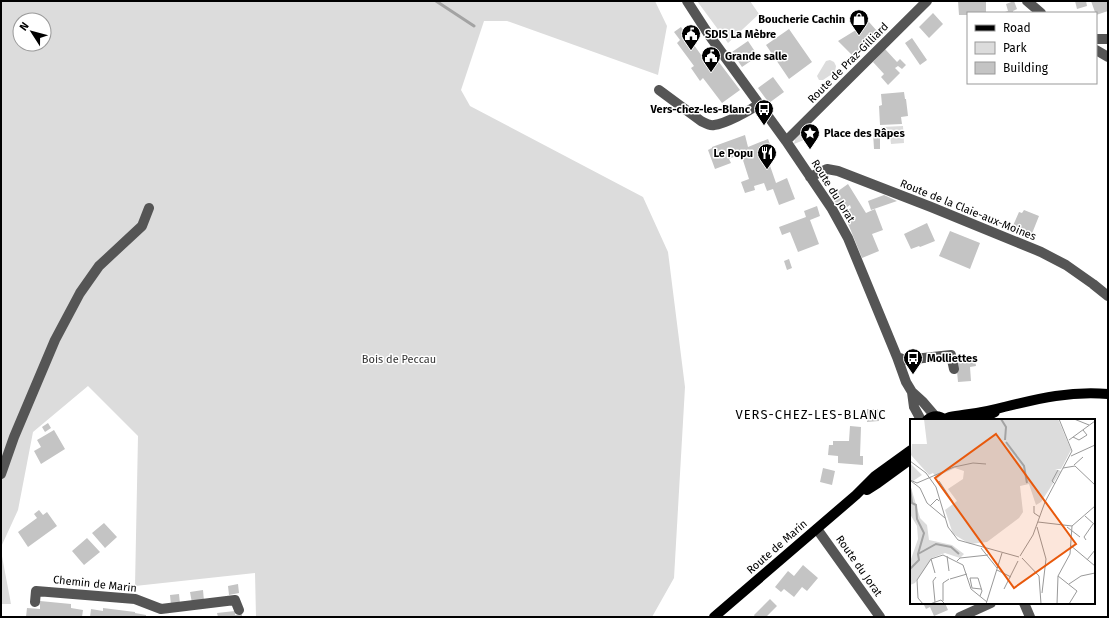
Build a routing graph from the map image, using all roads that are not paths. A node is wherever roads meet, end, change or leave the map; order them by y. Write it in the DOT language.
graph roads {
  1 [pos="687,1"];
  2 [pos="927,1"];
  3 [pos="1027,1"];
  4 [pos="1040,12"];
  5 [pos="1097,39"];
  6 [pos="1108,39"];
  7 [pos="1097,51"];
  8 [pos="1108,57"];
  9 [pos="659,90"];
  10 [pos="758,104"];
  11 [pos="786,142"];
  12 [pos="810,177"];
  13 [pos="149,208"];
  14 [pos="1108,296"];
  15 [pos="897,357"];
  16 [pos="954,369"];
  17 [pos="912,392"];
  18 [pos="1108,394"];
  19 [pos="1004,407"];
  20 [pos="920,419"];
  21 [pos="938,419"];
  22 [pos="981,419"];
  23 [pos="910,451"];
  24 [pos="910,460"];
  25 [pos="1,474"];
  26 [pos="856,496"];
  27 [pos="817,529"];
  28 [pos="35,602"];
  29 [pos="989,604"];
  30 [pos="1024,604"];
  31 [pos="239,610"];
  32 [pos="162,613"];
  33 [pos="714,617"];
  34 [pos="880,617"];
  35 [pos="960,617"];
  36 [pos="1030,617"];
  1 -- 10 [label="street, Route du Jorat"];
  2 -- 11 [label="street, Route de Praz-Gilliard"];
  3 -- 4 [label="street"];
  5 -- 6 [label="street"];
  7 -- 8 [label="street"];
  9 -- 10 [label="street"];
  10 -- 11 [label="street, Route du Jorat"];
  11 -- 12 [label="street, Route du Jorat"];
  12 -- 14 [label="street, Route de la Claie-aux-Moines"];
  12 -- 15 [label="street, Route du Jorat"];
  13 -- 25 [label="street"];
  15 -- 16 [label="street"];
  15 -- 17 [label="street, Route du Jorat"];
  17 -- 20 [label="street, Route du Jorat"];
  17 -- 21 [label="street, Route du Jorat"];
  18 -- 19 [label="main road"];
  19 -- 21 [label="main road"];
  19 -- 22 [label="main road"];
  23 -- 26 [label="main road, Route de Marin"];
  24 -- 26 [label="main road, Route de Marin"];
  26 -- 27 [label="main road, Route de Marin"];
  27 -- 33 [label="main road, Route de Marin"];
  27 -- 34 [label="street, Route du Jorat"];
  28 -- 32 [label="street, Chemin de Marin"];
  29 -- 35 [label="street"];
  30 -- 36 [label="street"];
  31 -- 32 [label="street, Chemin de Marin"];
}
